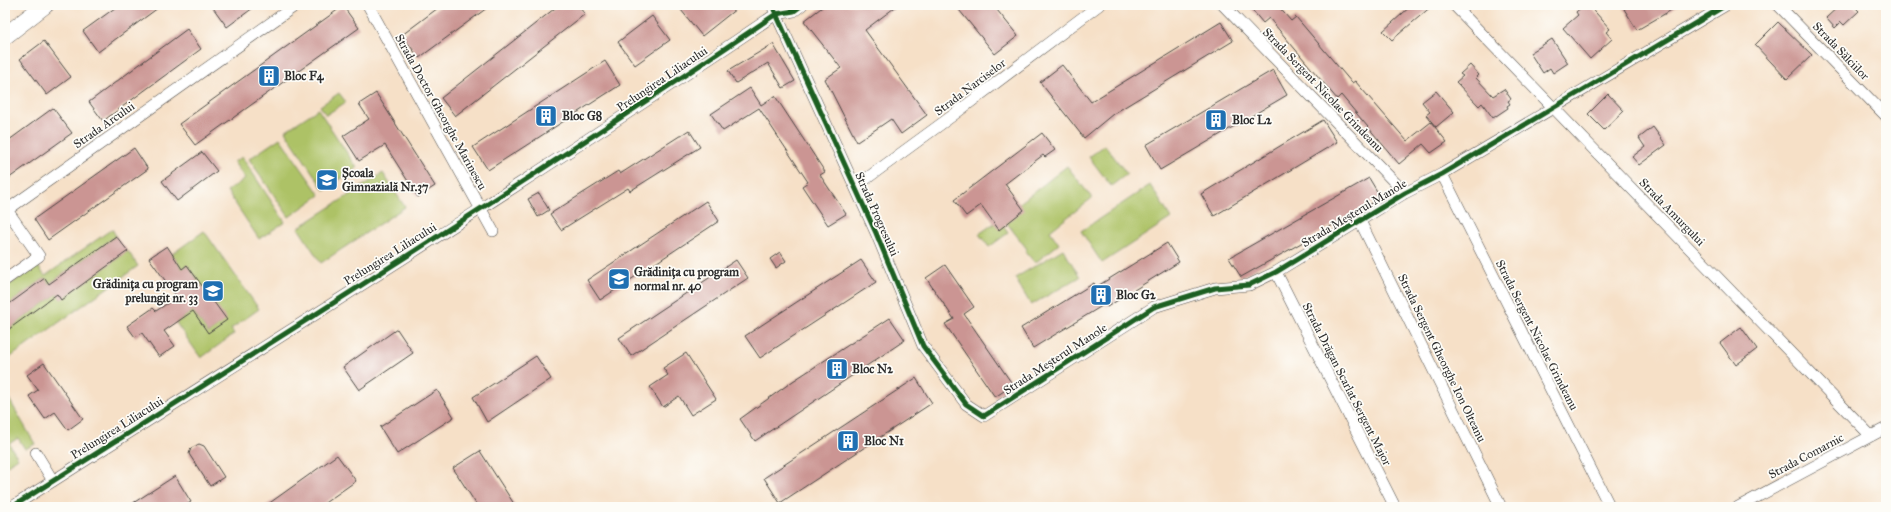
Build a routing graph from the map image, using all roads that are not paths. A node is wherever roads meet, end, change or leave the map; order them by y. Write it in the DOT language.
graph roads {
  1 [pos="45,5"];
  2 [pos="296,5"];
  3 [pos="368,5"];
  4 [pos="802,5"];
  5 [pos="1099,5"];
  6 [pos="1223,5"];
  7 [pos="1454,5"];
  8 [pos="1726,5"];
  9 [pos="1778,5"];
  10 [pos="777,8"];
  11 [pos="5,36"];
  12 [pos="1554,108"];
  13 [pos="1886,116"];
  14 [pos="1442,174"];
  15 [pos="855,187"];
  16 [pos="1405,193"];
  17 [pos="480,209"];
  18 [pos="1360,221"];
  19 [pos="492,231"];
  20 [pos="1276,272"];
  21 [pos="5,280"];
  22 [pos="984,416"];
  23 [pos="1886,428"];
  24 [pos="1871,436"];
  25 [pos="36,453"];
  26 [pos="53,481"];
  27 [pos="12,507"];
  28 [pos="1395,507"];
  29 [pos="1501,507"];
  30 [pos="1610,507"];
  31 [pos="1738,507"];
  1 -- 11 [label="main road"];
  2 -- 21 [label="street, Strada Arcului"];
  3 -- 17 [label="street, Strada Doctor Gheorghe Marinescu"];
  4 -- 10 [label="street, Prelungirea Liliacului"];
  5 -- 15 [label="street, Strada Narciselor"];
  6 -- 16 [label="street, Strada Sergent Nicolae Grindeanu"];
  7 -- 12 [label="street, Strada Amurgului"];
  8 -- 12 [label="street, Strada Meșterul Manole"];
  9 -- 13 [label="street, Strada Sălciilor"];
  10 -- 15 [label="street, Strada Progresului"];
  10 -- 17 [label="street, Prelungirea Liliacului"];
  12 -- 14 [label="street, Strada Meșterul Manole"];
  12 -- 24 [label="street, Strada Amurgului"];
  14 -- 16 [label="street, Strada Meșterul Manole"];
  14 -- 30 [label="street, Strada Sergent Nicolae Grindeanu"];
  15 -- 22 [label="street, Strada Progresului"];
  16 -- 18 [label="street, Strada Meșterul Manole"];
  17 -- 19 [label="street, Strada Doctor Gheorghe Marinescu"];
  17 -- 26 [label="street, Prelungirea Liliacului"];
  18 -- 20 [label="street, Strada Meșterul Manole"];
  18 -- 29 [label="street, Strada Sergent Gheorghe Ion Olteanu"];
  20 -- 22 [label="street, Strada Meșterul Manole"];
  20 -- 28 [label="street, Strada Drăgan Scarlat Sergent Major"];
  23 -- 24 [label="street, Strada Comarnic"];
  24 -- 31 [label="street, Strada Comarnic"];
  25 -- 26 [label="street"];
  26 -- 27 [label="street, Prelungirea Liliacului"];
}
